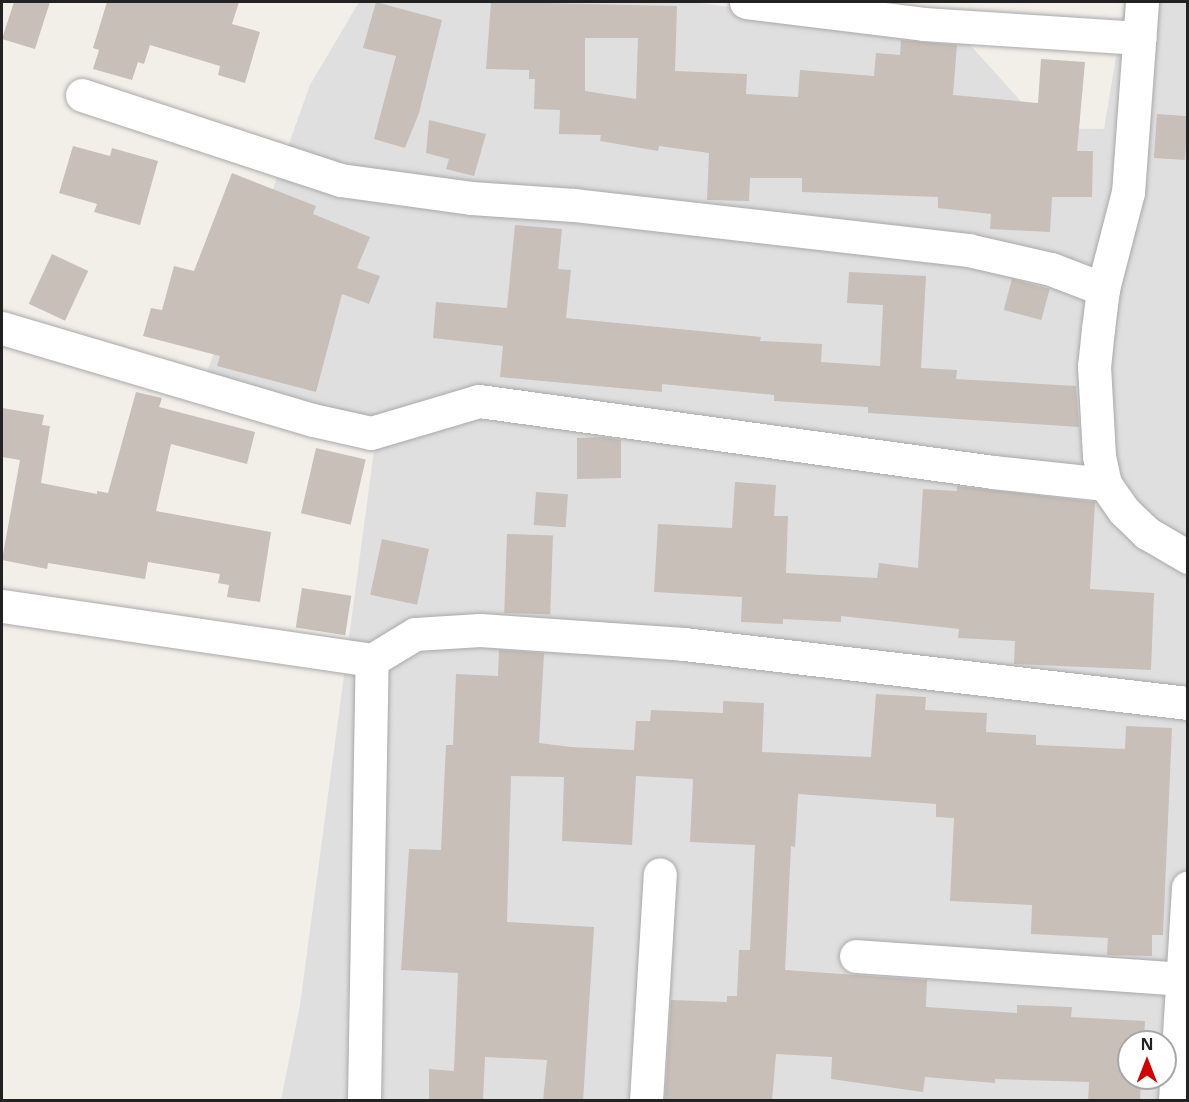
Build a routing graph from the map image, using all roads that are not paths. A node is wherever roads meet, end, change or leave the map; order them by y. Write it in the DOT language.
graph roads {
  1 [pos="746,2"];
  2 [pos="1142,2"];
  3 [pos="1140,38"];
  4 [pos="82,96"];
  5 [pos="1102,289"];
  6 [pos="2,328"];
  7 [pos="1105,484"];
  8 [pos="1188,557"];
  9 [pos="2,606"];
  10 [pos="372,660"];
  11 [pos="1188,703"];
  12 [pos="660,874"];
  13 [pos="1188,887"];
  14 [pos="1187,897"];
  15 [pos="856,956"];
  16 [pos="1185,979"];
  17 [pos="364,1101"];
  18 [pos="646,1101"];
  19 [pos="1175,1101"];
  1 -- 3 [label="street"];
  2 -- 3 [label="street"];
  3 -- 5 [label="street"];
  4 -- 5 [label="street"];
  5 -- 7 [label="street"];
  6 -- 7 [label="street"];
  7 -- 8 [label="street"];
  9 -- 10 [label="street"];
  10 -- 11 [label="street"];
  10 -- 17 [label="street"];
  12 -- 18 [label="street"];
  13 -- 14 [label="street"];
  14 -- 16 [label="street"];
  15 -- 16 [label="street"];
  16 -- 19 [label="street"];
}
